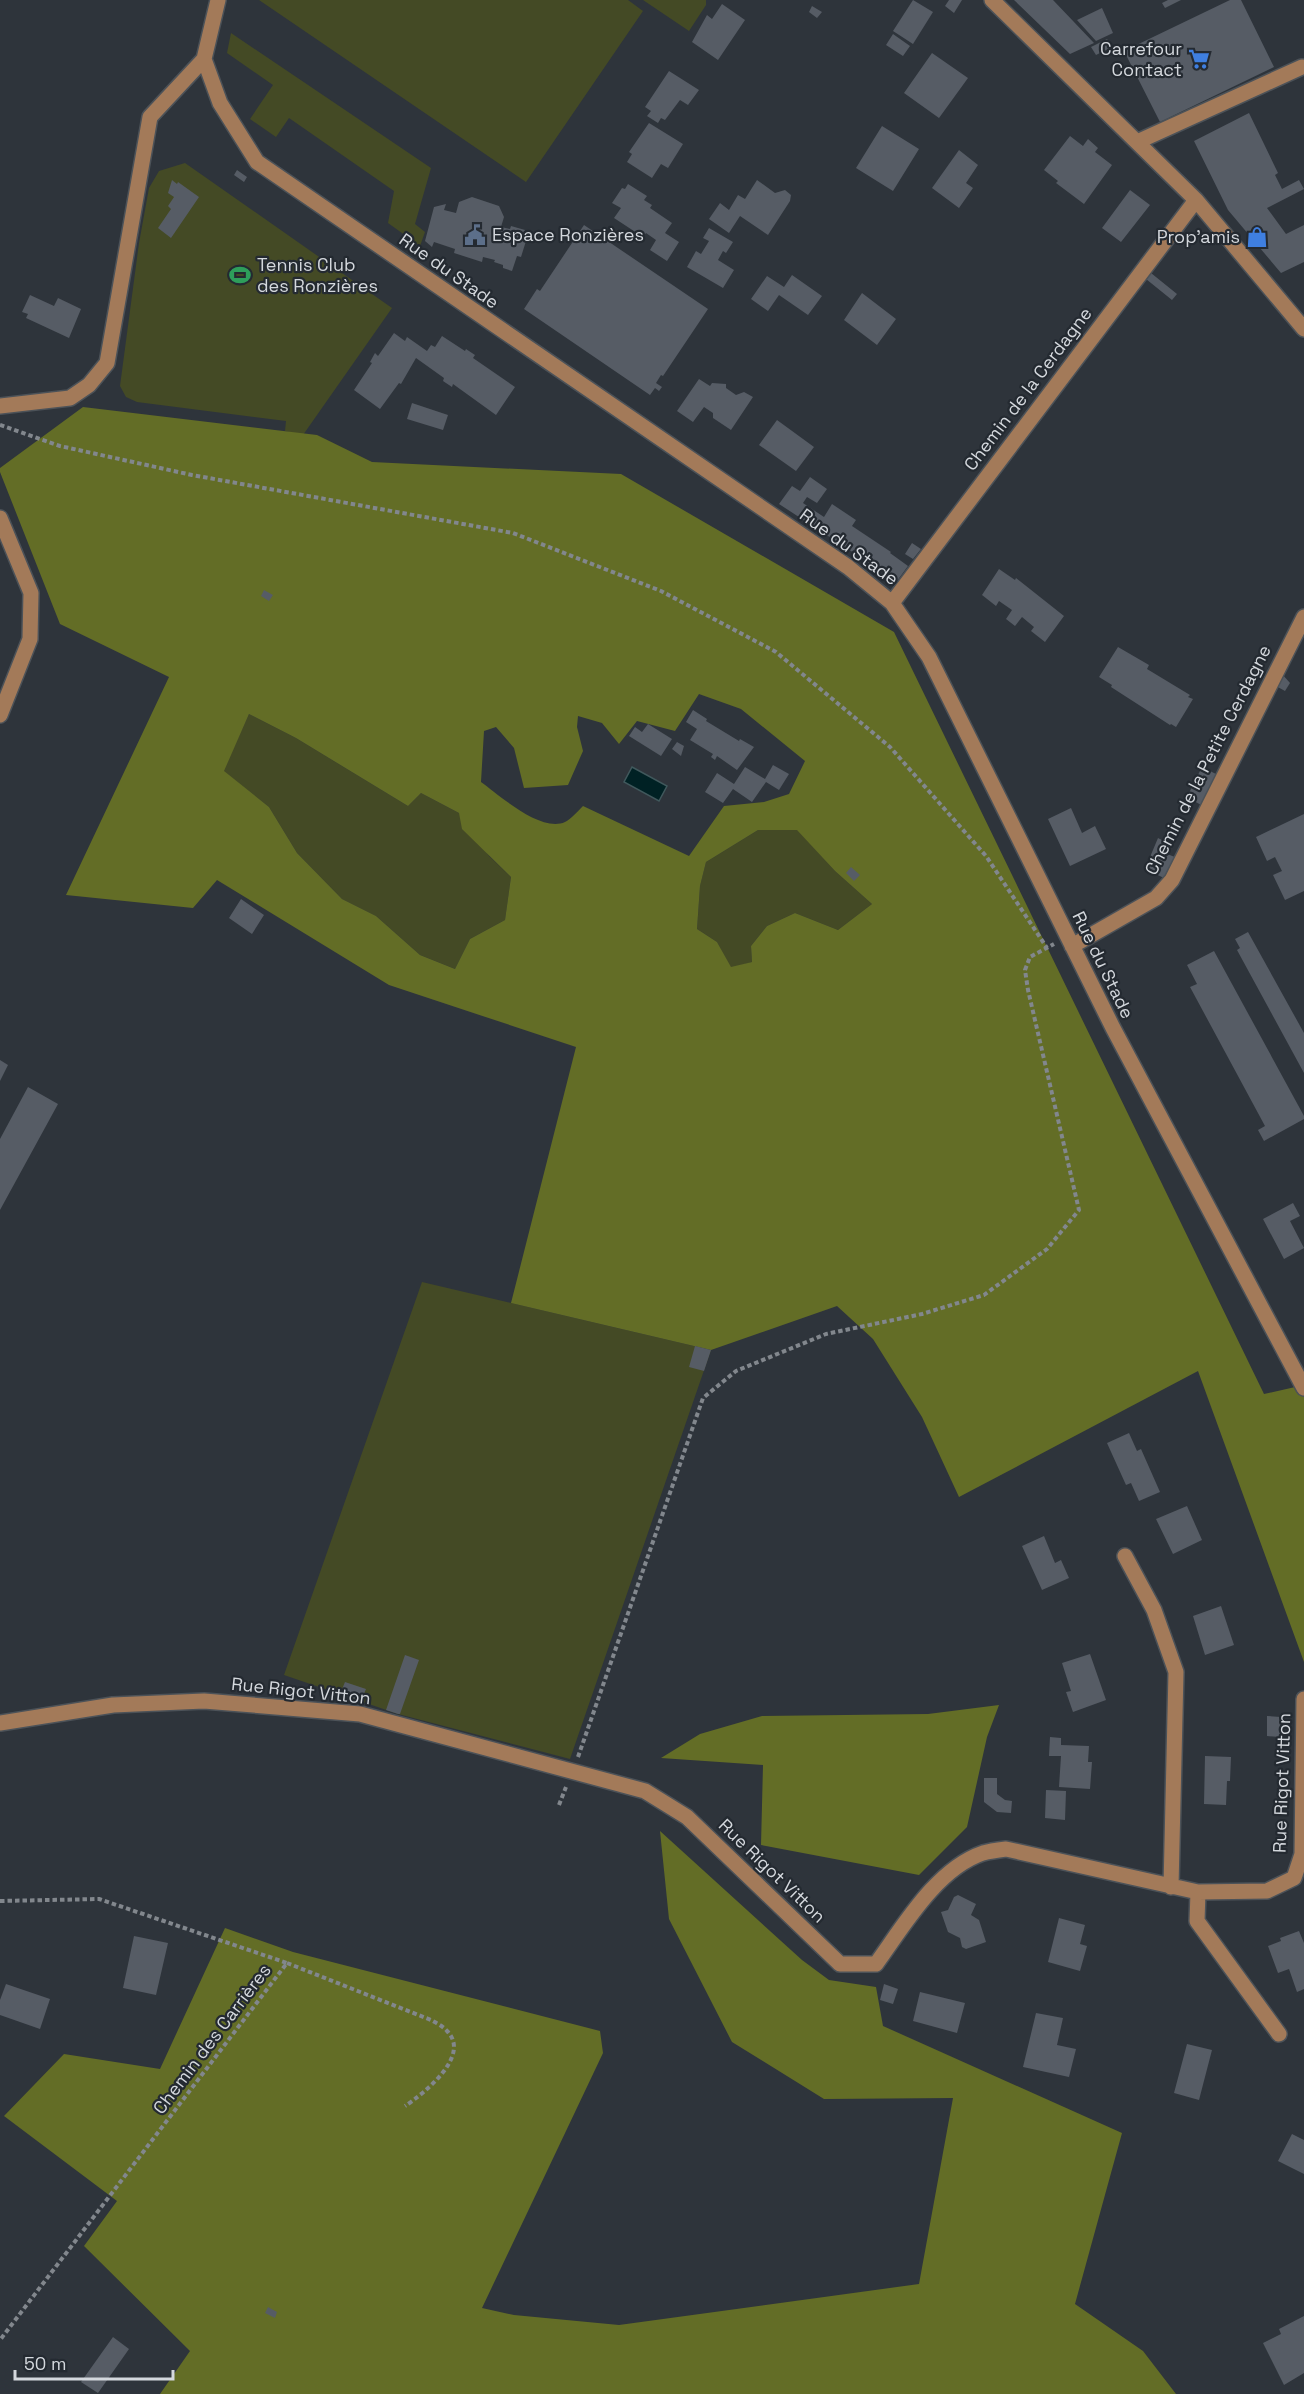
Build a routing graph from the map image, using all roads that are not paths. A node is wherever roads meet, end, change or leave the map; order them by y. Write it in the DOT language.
graph roads {
  1 [pos="218,0"];
  2 [pos="992,0"];
  3 [pos="204,59"];
  4 [pos="1302,68"];
  5 [pos="1137,142"];
  6 [pos="1196,200"];
  7 [pos="1304,328"];
  8 [pos="0,406"];
  9 [pos="0,518"];
  10 [pos="891,603"];
  11 [pos="1304,617"];
  12 [pos="0,715"];
  13 [pos="1072,946"];
  14 [pos="1304,1389"];
  15 [pos="1125,1556"];
  16 [pos="1304,1699"];
  17 [pos="0,1723"];
  18 [pos="1171,1887"];
  19 [pos="1198,1892"];
  20 [pos="1279,2034"];
  1 -- 3 [label="street"];
  2 -- 5 [label="street"];
  3 -- 8 [label="street"];
  3 -- 10 [label="street, Rue du Stade"];
  4 -- 5 [label="street"];
  5 -- 6 [label="street"];
  6 -- 7 [label="street"];
  6 -- 10 [label="street, Chemin de la Cerdagne"];
  9 -- 12 [label="street"];
  10 -- 13 [label="street, Rue du Stade"];
  11 -- 13 [label="street, Chemin de la Petite Cerdagne"];
  13 -- 14 [label="street, Rue du Stade"];
  15 -- 18 [label="street"];
  16 -- 19 [label="street, Rue Rigot Vitton"];
  17 -- 18 [label="street, Rue Rigot Vitton"];
  18 -- 19 [label="street, Rue Rigot Vitton"];
  19 -- 20 [label="street"];
}
